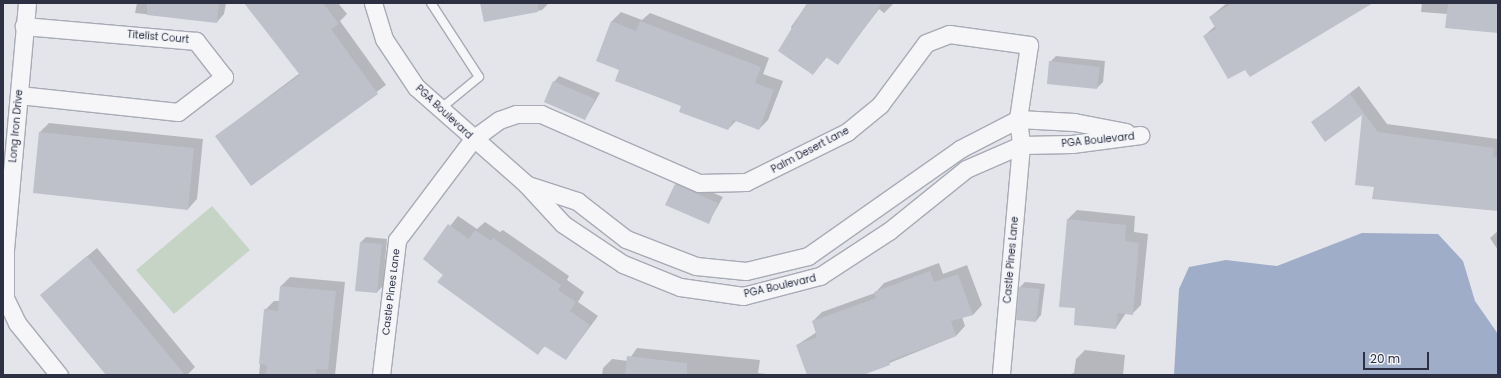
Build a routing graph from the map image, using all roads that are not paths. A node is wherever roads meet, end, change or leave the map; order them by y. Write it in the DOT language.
graph roads {
  1 [pos="27,3"];
  2 [pos="372,3"];
  3 [pos="431,3"];
  4 [pos="24,26"];
  5 [pos="19,95"];
  6 [pos="440,109"];
  7 [pos="1018,119"];
  8 [pos="473,139"];
  9 [pos="1021,145"];
  10 [pos="526,184"];
  11 [pos="58,375"];
  12 [pos="381,375"];
  13 [pos="1000,375"];
  1 -- 4 [label="street, Long Iron Drive"];
  2 -- 6 [label="street, PGA Boulevard"];
  3 -- 6 [label="lane"];
  4 -- 5 [label="street, Long Iron Drive"];
  4 -- 5 [label="street, Titelist Court"];
  5 -- 11 [label="street, Long Iron Drive"];
  6 -- 8 [label="street, PGA Boulevard"];
  7 -- 8 [label="street, Palm Desert Lane"];
  7 -- 9 [label="street, Palm Desert Lane"];
  7 -- 9 [label="street, PGA Boulevard"];
  7 -- 10 [label="street, PGA Boulevard"];
  8 -- 10 [label="street, PGA Boulevard"];
  8 -- 12 [label="street, Castle Pines Lane"];
  9 -- 10 [label="street, PGA Boulevard"];
  9 -- 13 [label="street, Castle Pines Lane"];
}
